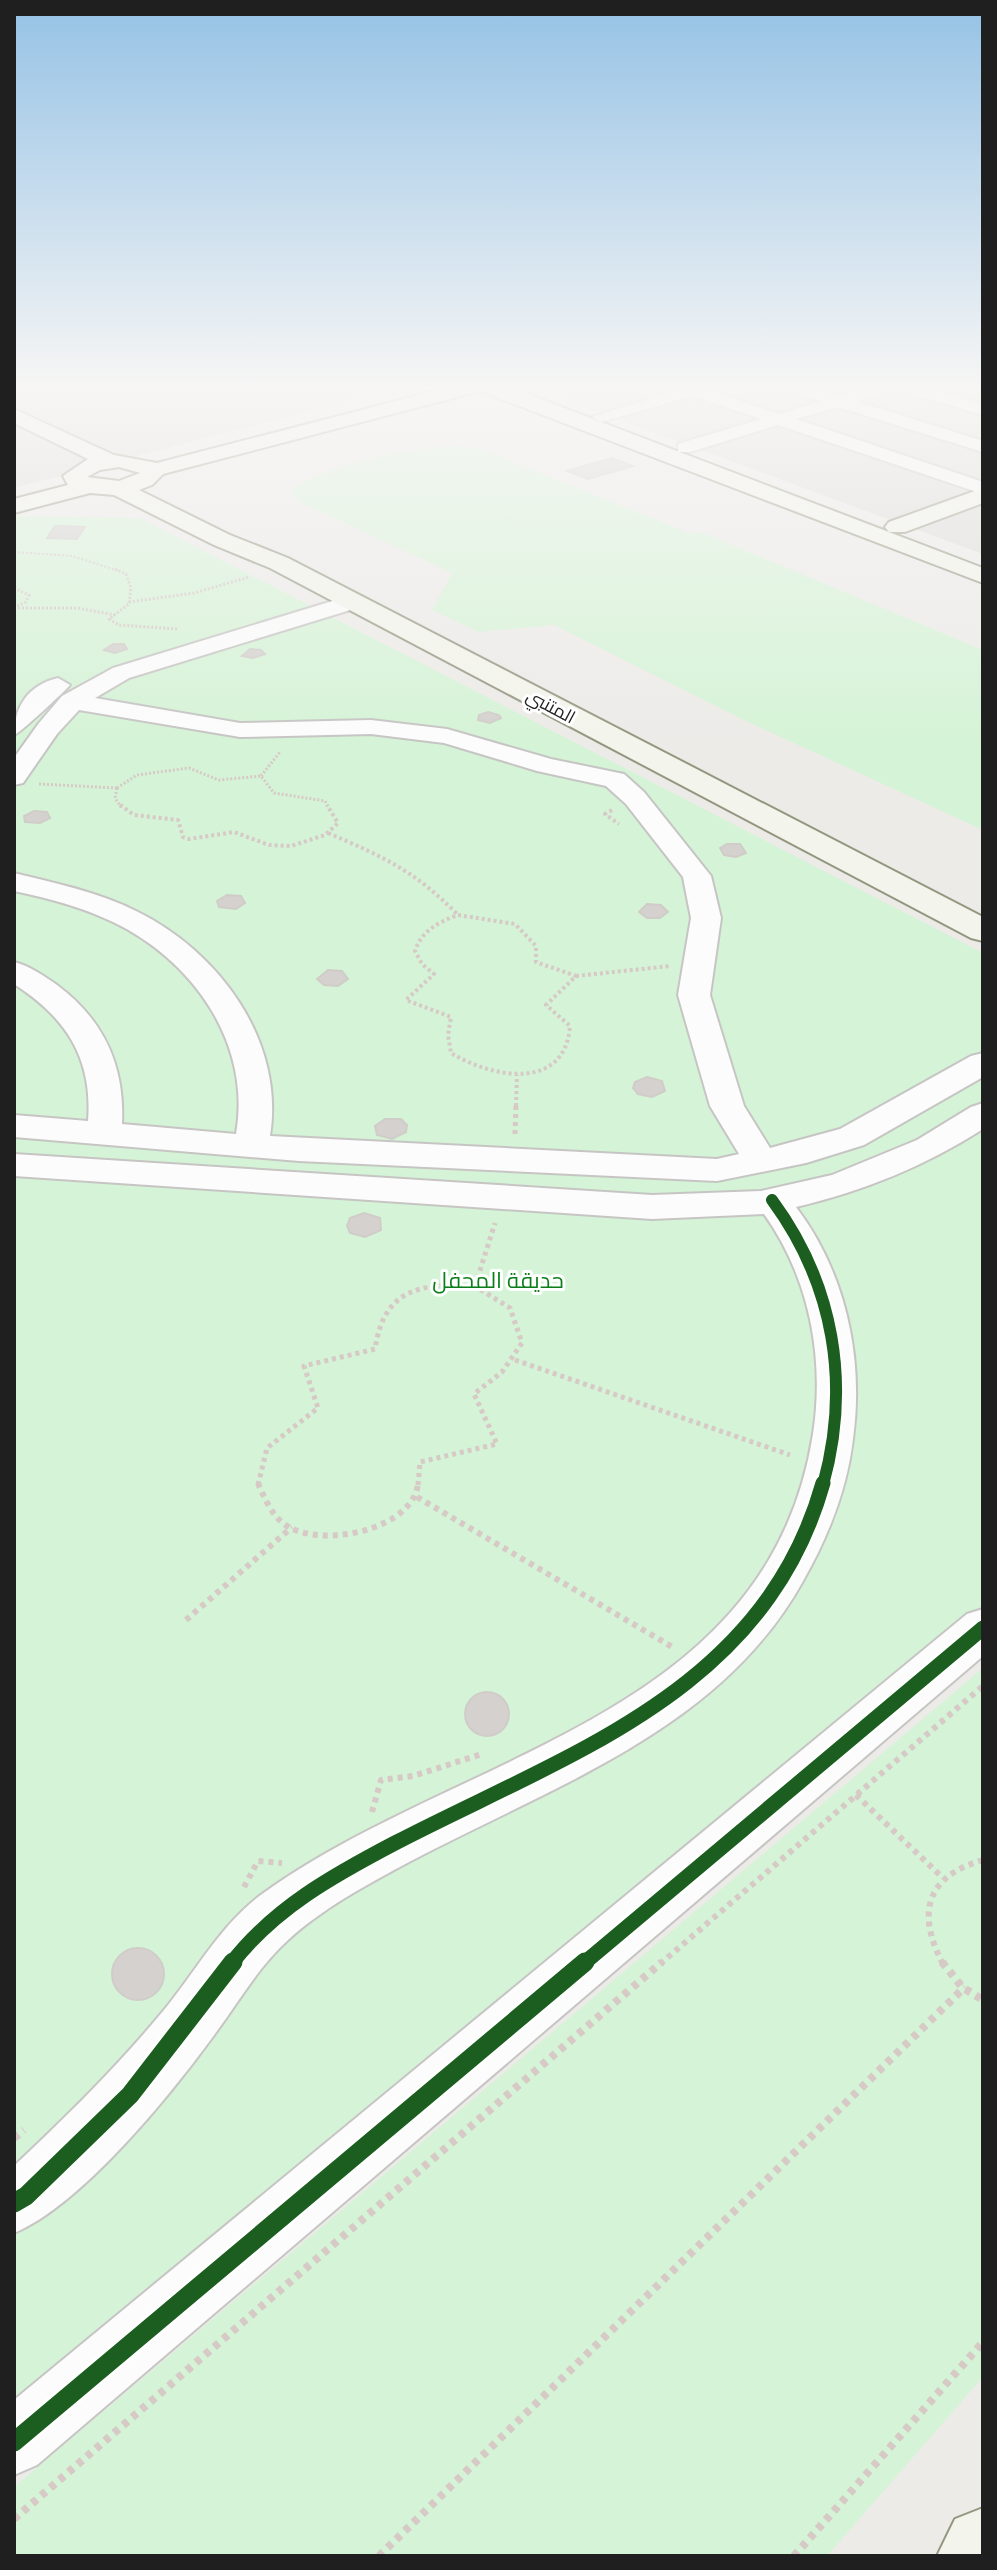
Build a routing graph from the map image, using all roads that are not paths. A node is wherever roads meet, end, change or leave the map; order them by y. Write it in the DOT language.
graph roads {
  1 [pos="166,503"];
  2 [pos="178,503"];
  3 [pos="792,503"];
  4 [pos="832,503"];
  5 [pos="962,503"];
  6 [pos="983,512"];
  7 [pos="897,527"];
  8 [pos="921,536"];
  9 [pos="983,558"];
  10 [pos="983,576"];
  11 [pos="343,597"];
  12 [pos="27,683"];
  13 [pos="61,694"];
  14 [pos="14,728"];
  15 [pos="21,780"];
  16 [pos="914,865"];
  17 [pos="14,882"];
  18 [pos="983,931"];
  19 [pos="14,971"];
  20 [pos="983,1063"];
  21 [pos="983,1114"];
  22 [pos="14,1126"];
  23 [pos="104,1134"];
  24 [pos="251,1146"];
  25 [pos="14,1165"];
  26 [pos="767,1181"];
  27 [pos="983,1628"];
  28 [pos="14,2203"];
  29 [pos="14,2442"];
  30 [pos="983,2547"];
  31 [pos="976,2556"];
  1 -- 11 [label="street, المتنبي"];
  2 -- 16 [label="street, المتنبي"];
  3 -- 10 [label="street"];
  4 -- 7 [label="street"];
  5 -- 7 [label="street"];
  6 -- 8 [label="street"];
  7 -- 8 [label="street"];
  8 -- 9 [label="street"];
  11 -- 13 [label="street"];
  11 -- 13 [label="street"];
  11 -- 18 [label="street, المتنبي"];
  12 -- 13 [label="street"];
  13 -- 14 [label="street"];
  13 -- 15 [label="street"];
  13 -- 26 [label="street"];
  17 -- 24 [label="street"];
  19 -- 23 [label="street"];
  20 -- 26 [label="street"];
  21 -- 26 [label="street"];
  22 -- 23 [label="street"];
  23 -- 24 [label="street"];
  24 -- 26 [label="street"];
  25 -- 26 [label="street"];
  26 -- 28 [label="street"];
  27 -- 29 [label="street"];
  30 -- 31 [label="street"];
}
